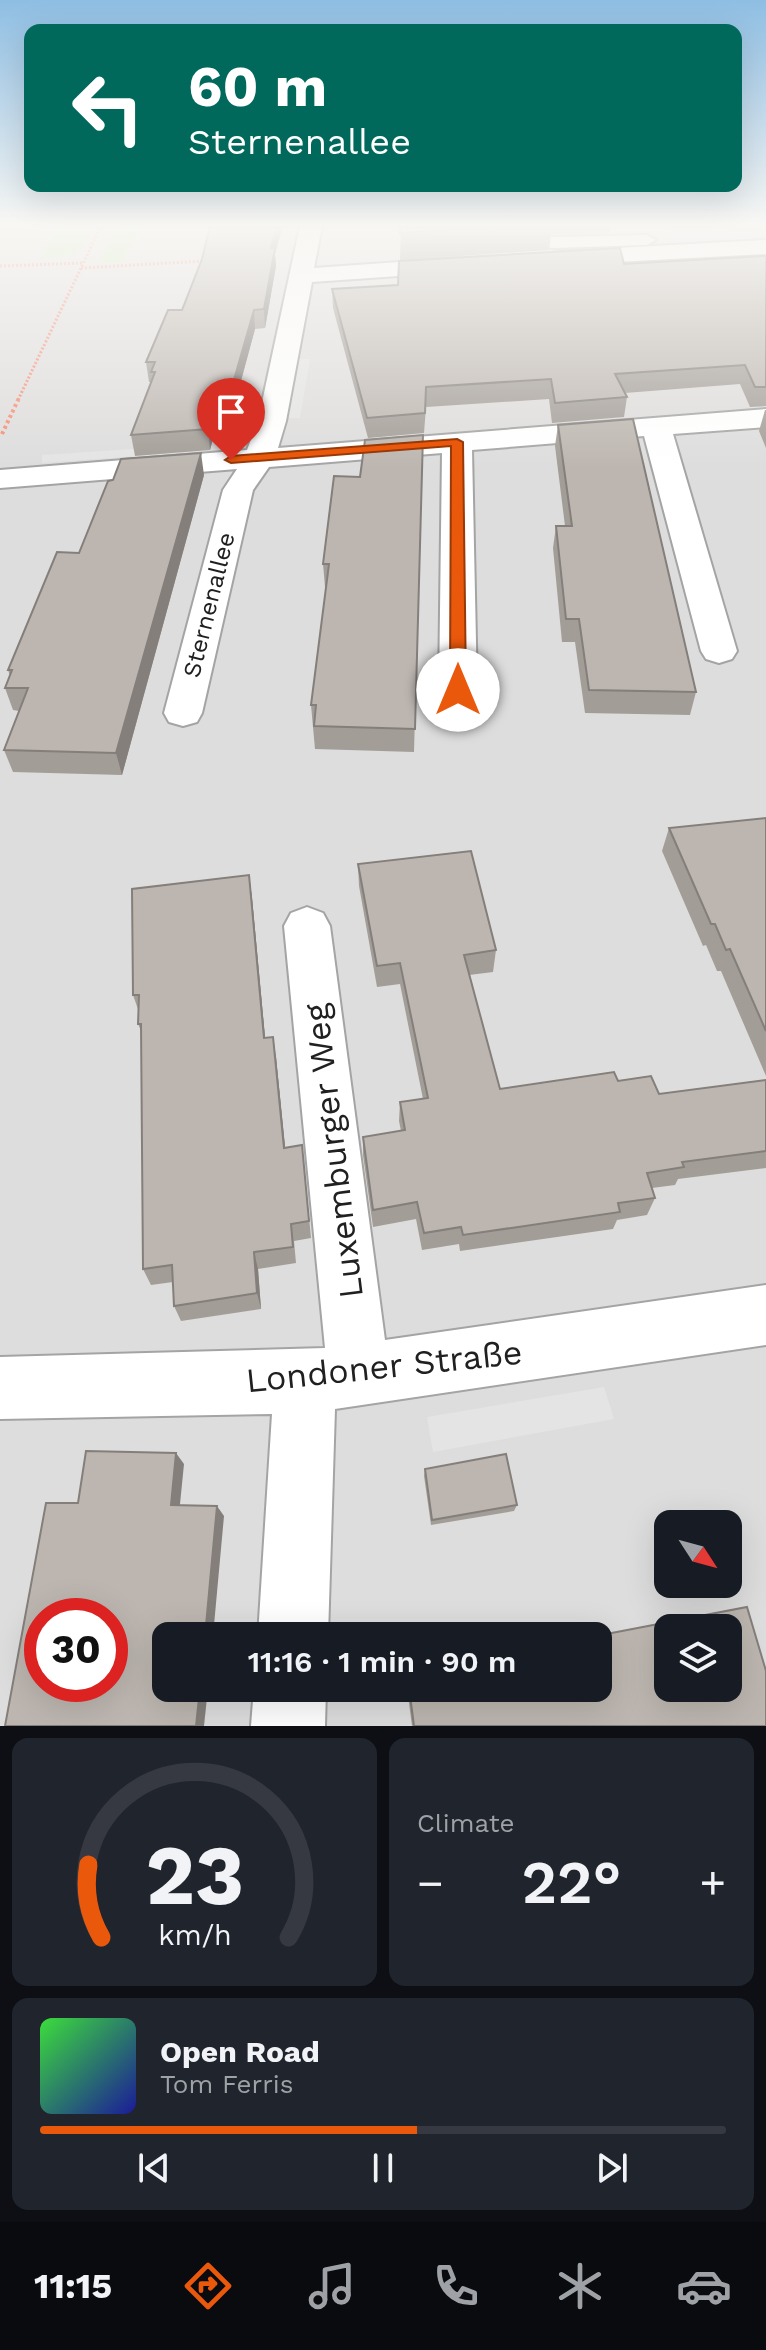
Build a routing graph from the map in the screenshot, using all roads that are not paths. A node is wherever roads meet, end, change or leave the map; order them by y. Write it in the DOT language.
graph roads {
  1 [pos="295,307"];
  2 [pos="766,418"];
  3 [pos="656,427"];
  4 [pos="457,442"];
  5 [pos="260,457"];
  6 [pos="0,479"];
  7 [pos="719,651"];
  8 [pos="458,690"];
  9 [pos="183,713"];
  10 [pos="307,926"];
  11 [pos="766,1315"];
  12 [pos="332,1379"];
  13 [pos="0,1388"];
  14 [pos="295,1622"];
  15 [pos="289,1702"];
  16 [pos="288,1726"];
  1 -- 5 [label="street, Sternenallee"];
  2 -- 3 [label="street"];
  3 -- 4 [label="street"];
  3 -- 7 [label="street"];
  4 -- 5 [label="street"];
  4 -- 8 [label="street"];
  5 -- 6 [label="street"];
  5 -- 9 [label="street, Sternenallee"];
  10 -- 12 [label="street, Luxemburger Weg"];
  11 -- 12 [label="street, Londoner Straße"];
  12 -- 13 [label="street, Londoner Straße"];
  12 -- 14 [label="street, Luxemburger Weg"];
  15 -- 16 [label="street"];
}
